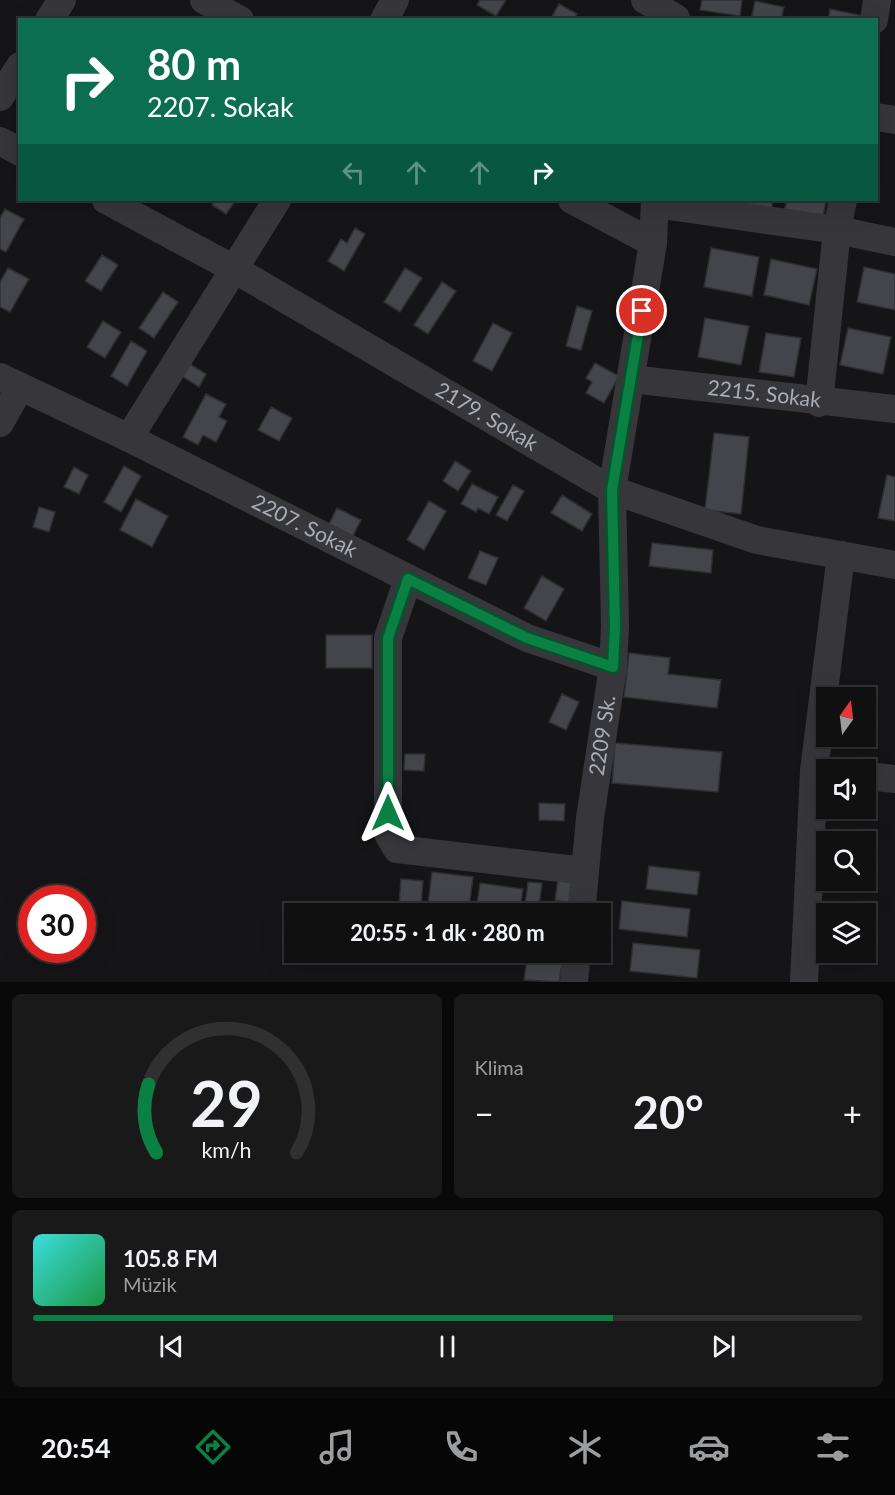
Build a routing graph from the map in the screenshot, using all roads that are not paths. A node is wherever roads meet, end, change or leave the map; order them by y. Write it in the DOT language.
graph roads {
  1 [pos="62,0"];
  2 [pos="204,0"];
  3 [pos="395,0"];
  4 [pos="645,0"];
  5 [pos="877,0"];
  6 [pos="677,12"];
  7 [pos="50,18"];
  8 [pos="236,18"];
  9 [pos="385,18"];
  10 [pos="874,18"];
  11 [pos="18,69"];
  12 [pos="0,97"];
  13 [pos="878,117"];
  14 [pos="895,120"];
  15 [pos="0,141"];
  16 [pos="18,151"];
  17 [pos="108,201"];
  18 [pos="276,201"];
  19 [pos="574,201"];
  20 [pos="843,201"];
  21 [pos="655,202"];
  22 [pos="837,230"];
  23 [pos="895,242"];
  24 [pos="653,243"];
  25 [pos="234,269"];
  26 [pos="631,379"];
  27 [pos="10,382"];
  28 [pos="819,403"];
  29 [pos="895,409"];
  30 [pos="0,423"];
  31 [pos="129,438"];
  32 [pos="612,490"];
  33 [pos="841,555"];
  34 [pos="895,565"];
  35 [pos="408,579"];
  36 [pos="613,667"];
  37 [pos="821,759"];
  38 [pos="876,777"];
  39 [pos="895,779"];
  40 [pos="816,819"];
  41 [pos="585,871"];
  42 [pos="582,903"];
  43 [pos="576,963"];
  44 [pos="574,982"];
  45 [pos="804,982"];
  1 -- 7 [label="street"];
  2 -- 8 [label="street"];
  3 -- 9 [label="street"];
  4 -- 6 [label="street"];
  5 -- 10 [label="street"];
  11 -- 12 [label="street"];
  13 -- 14 [label="street"];
  15 -- 16 [label="street"];
  17 -- 25 [label="street, 2179. Sokak"];
  18 -- 25 [label="street"];
  19 -- 24 [label="street"];
  20 -- 22 [label="street"];
  21 -- 22 [label="street"];
  21 -- 24 [label="street, 2209 Sk."];
  22 -- 23 [label="street"];
  22 -- 28 [label="street"];
  24 -- 26 [label="street, 2209 Sk."];
  25 -- 31 [label="street"];
  25 -- 32 [label="street, 2179. Sokak"];
  26 -- 28 [label="street, 2215. Sokak"];
  26 -- 32 [label="street, 2209 Sk."];
  27 -- 30 [label="street"];
  27 -- 31 [label="street, 2207. Sokak"];
  28 -- 29 [label="street, 2215. Sokak"];
  31 -- 35 [label="street, 2207. Sokak"];
  32 -- 33 [label="street, 2179. Sokak"];
  32 -- 36 [label="street, 2209 Sk."];
  33 -- 34 [label="street, 2179. Sokak"];
  33 -- 37 [label="street"];
  35 -- 36 [label="street, 2207. Sokak"];
  35 -- 41 [label="street"];
  36 -- 41 [label="street, 2209 Sk."];
  38 -- 39 [label="street"];
  40 -- 45 [label="street"];
  41 -- 42 [label="street, 2209 Sk."];
  43 -- 44 [label="street"];
}
